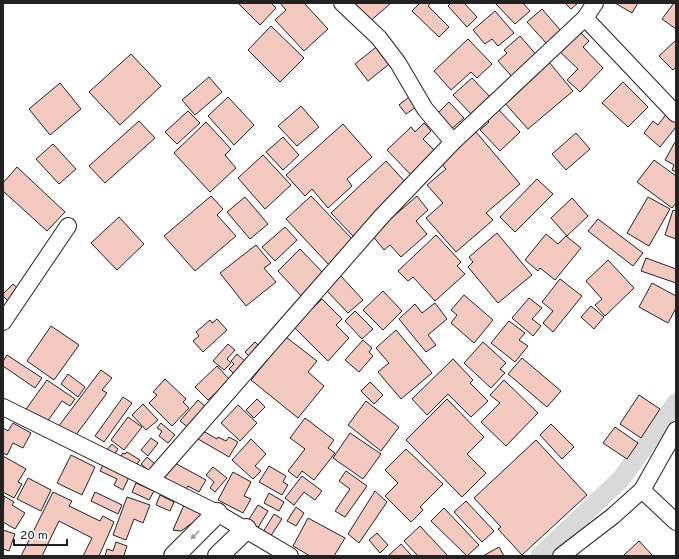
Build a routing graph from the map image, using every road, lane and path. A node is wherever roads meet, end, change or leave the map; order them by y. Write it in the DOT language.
graph roads {
  1 [pos="342,3"];
  2 [pos="595,3"];
  3 [pos="585,18"];
  4 [pos="676,114"];
  5 [pos="453,142"];
  6 [pos="68,226"];
  7 [pos="3,322"];
  8 [pos="3,407"];
  9 [pos="676,430"];
  10 [pos="151,480"];
  11 [pos="642,490"];
  12 [pos="217,513"];
  13 [pos="676,522"];
  14 [pos="246,529"];
  15 [pos="174,556"];
  16 [pos="218,556"];
  17 [pos="290,556"];
  18 [pos="561,556"];
  1 -- 5 [label="street"];
  2 -- 3 [label="street"];
  3 -- 4 [label="street"];
  3 -- 5 [label="street"];
  5 -- 10 [label="street"];
  6 -- 7 [label="street"];
  8 -- 10 [label="street"];
  9 -- 11 [label="street"];
  10 -- 12 [label="street"];
  11 -- 13 [label="street"];
  11 -- 18 [label="street"];
  12 -- 14 [label="street"];
  12 -- 15 [label="street, one-way"];
  14 -- 16 [label="street"];
  14 -- 17 [label="street"];
}
